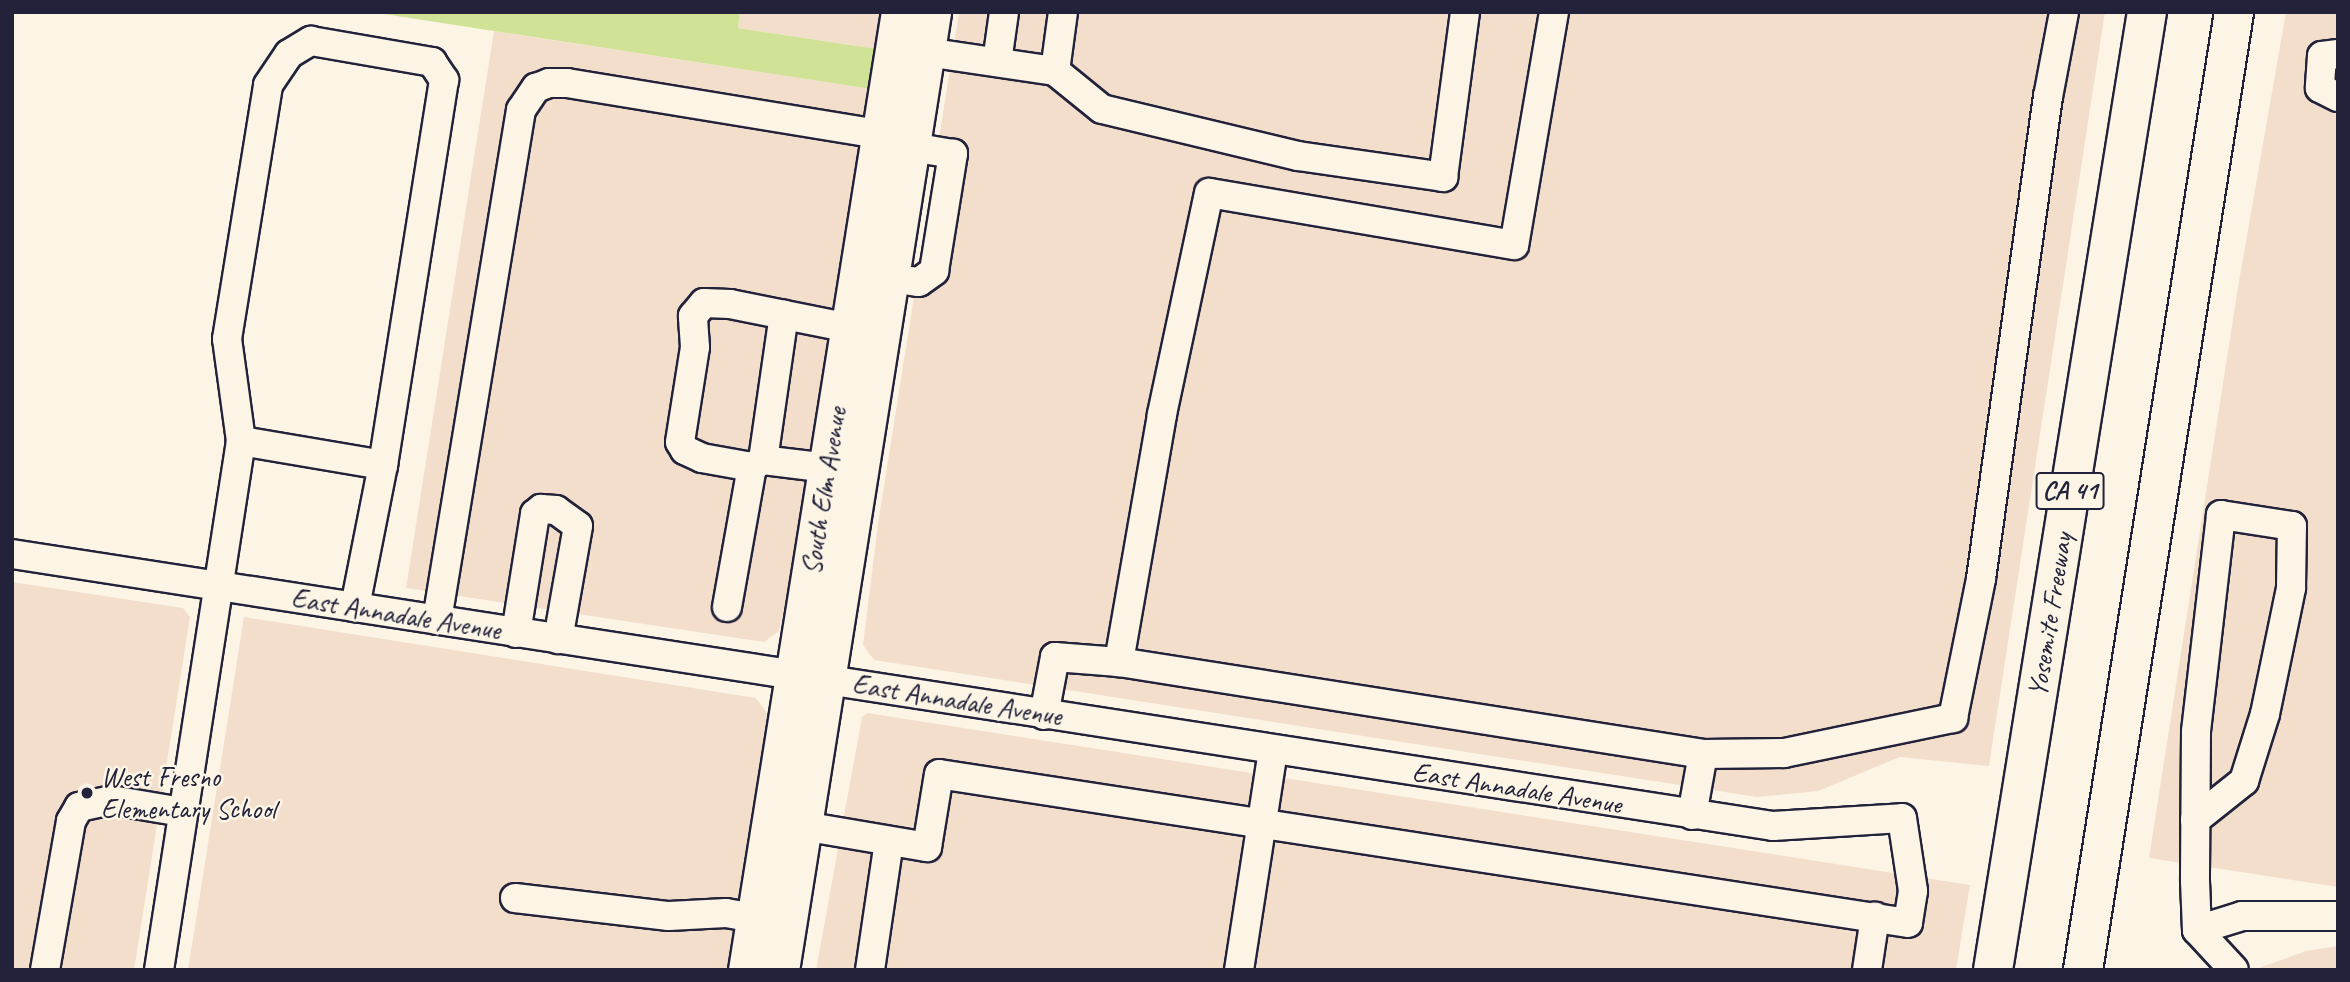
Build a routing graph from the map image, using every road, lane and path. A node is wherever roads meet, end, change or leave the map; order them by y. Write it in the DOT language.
graph roads {
  1 [pos="900,12"];
  2 [pos="932,12"];
  3 [pos="1004,12"];
  4 [pos="1063,12"];
  5 [pos="1465,12"];
  6 [pos="1554,12"];
  7 [pos="2064,12"];
  8 [pos="2147,12"];
  9 [pos="2235,12"];
  10 [pos="926,52"];
  11 [pos="2338,54"];
  12 [pos="997,62"];
  13 [pos="1055,71"];
  14 [pos="2338,97"];
  15 [pos="896,141"];
  16 [pos="784,315"];
  17 [pos="850,328"];
  18 [pos="241,441"];
  19 [pos="758,464"];
  20 [pos="383,465"];
  21 [pos="828,468"];
  22 [pos="12,554"];
  23 [pos="216,585"];
  24 [pos="355,607"];
  25 [pos="727,607"];
  26 [pos="437,620"];
  27 [pos="516,633"];
  28 [pos="558,639"];
  29 [pos="1119,662"];
  30 [pos="811,677"];
  31 [pos="1044,715"];
  32 [pos="1273,751"];
  33 [pos="1703,754"];
  34 [pos="182,812"];
  35 [pos="1692,815"];
  36 [pos="2195,820"];
  37 [pos="1261,824"];
  38 [pos="803,827"];
  39 [pos="889,841"];
  40 [pos="515,898"];
  41 [pos="2338,916"];
  42 [pos="755,918"];
  43 [pos="1875,918"];
  44 [pos="2197,930"];
  45 [pos="45,970"];
  46 [pos="159,970"];
  47 [pos="747,970"];
  48 [pos="780,970"];
  49 [pos="870,970"];
  50 [pos="1238,970"];
  51 [pos="1867,970"];
  52 [pos="1993,970"];
  53 [pos="2083,970"];
  54 [pos="2234,970"];
  1 -- 15 [label="main road, South Elm Avenue"];
  2 -- 10 [label="main road, South Elm Avenue"];
  3 -- 12 [label="street"];
  4 -- 13 [label="street"];
  5 -- 13 [label="street"];
  6 -- 29 [label="street"];
  7 -- 33 [label="street"];
  8 -- 52 [label="highway, Yosemite Freeway / CA 41"];
  9 -- 53 [label="highway"];
  10 -- 12 [label="street"];
  10 -- 15 [label="main road, South Elm Avenue"];
  11 -- 14 [label="street"];
  12 -- 13 [label="street"];
  15 -- 17 [label="main road, South Elm Avenue"];
  15 -- 26 [label="street"];
  15 -- 30 [label="main road, South Elm Avenue"];
  16 -- 17 [label="street"];
  16 -- 19 [label="street"];
  16 -- 19 [label="street"];
  17 -- 21 [label="main road, South Elm Avenue"];
  18 -- 20 [label="street"];
  18 -- 20 [label="street"];
  18 -- 23 [label="street"];
  19 -- 21 [label="street"];
  19 -- 25 [label="street"];
  20 -- 24 [label="street"];
  21 -- 30 [label="main road, South Elm Avenue"];
  22 -- 23 [label="street, East Annadale Avenue"];
  23 -- 24 [label="street, East Annadale Avenue"];
  23 -- 34 [label="street"];
  24 -- 26 [label="street, East Annadale Avenue"];
  26 -- 27 [label="street, East Annadale Avenue"];
  27 -- 28 [label="street, East Annadale Avenue"];
  27 -- 28 [label="street"];
  28 -- 30 [label="street, East Annadale Avenue"];
  29 -- 31 [label="street"];
  29 -- 33 [label="street"];
  30 -- 31 [label="street, East Annadale Avenue"];
  30 -- 38 [label="main road, South Elm Avenue"];
  30 -- 42 [label="main road, South Elm Avenue"];
  31 -- 32 [label="street, East Annadale Avenue"];
  32 -- 35 [label="street, East Annadale Avenue"];
  32 -- 37 [label="street"];
  33 -- 35 [label="street"];
  34 -- 45 [label="street"];
  34 -- 46 [label="street"];
  35 -- 43 [label="street, East Annadale Avenue"];
  36 -- 36 [label="street"];
  36 -- 44 [label="street"];
  37 -- 39 [label="street"];
  37 -- 43 [label="street"];
  37 -- 50 [label="street"];
  38 -- 39 [label="street"];
  38 -- 48 [label="main road, South Elm Avenue"];
  39 -- 49 [label="street"];
  40 -- 42 [label="street"];
  41 -- 44 [label="street"];
  42 -- 47 [label="main road, South Elm Avenue"];
  43 -- 51 [label="street"];
  44 -- 54 [label="street"];
}
